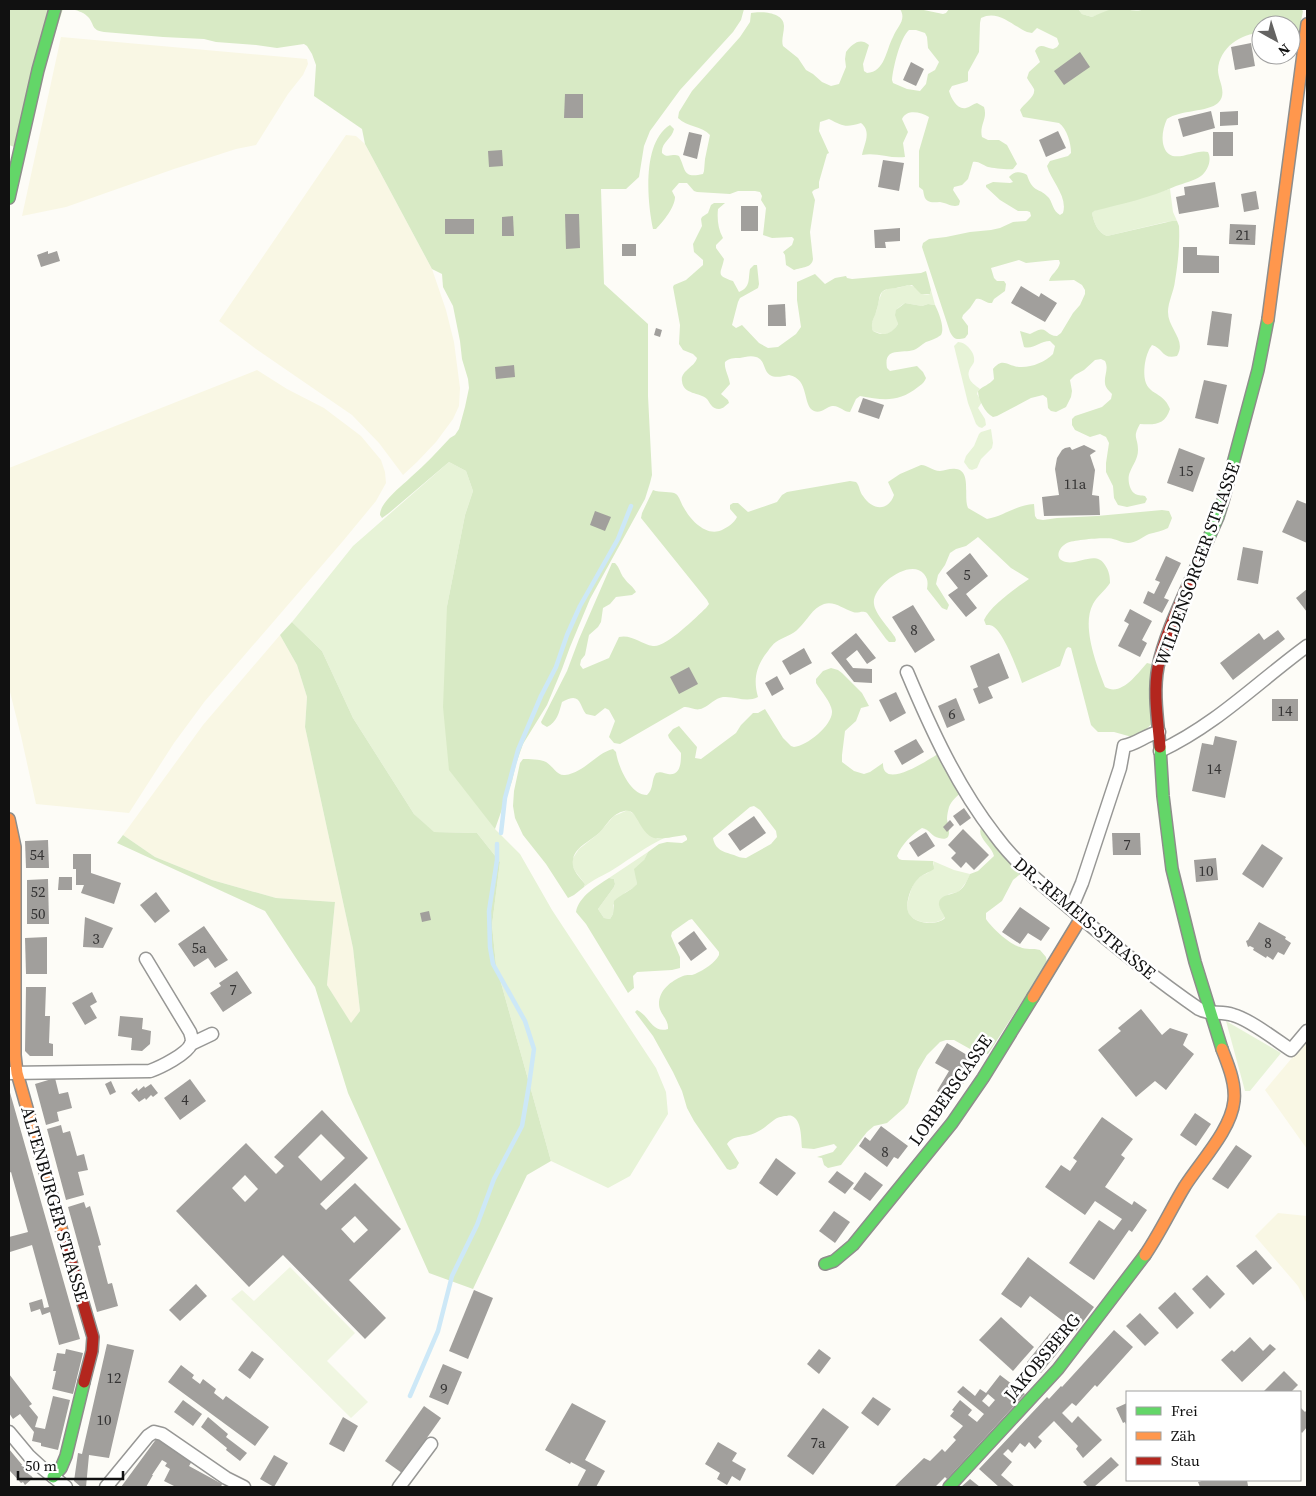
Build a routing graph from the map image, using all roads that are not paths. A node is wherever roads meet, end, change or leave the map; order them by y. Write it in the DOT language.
graph roads {
  1 [pos="54,9"];
  2 [pos="1307,24"];
  3 [pos="9,198"];
  4 [pos="1307,646"];
  5 [pos="907,672"];
  6 [pos="1159,732"];
  7 [pos="1160,751"];
  8 [pos="9,819"];
  9 [pos="1071,909"];
  10 [pos="1081,918"];
  11 [pos="146,960"];
  12 [pos="1210,1013"];
  13 [pos="1307,1031"];
  14 [pos="212,1034"];
  15 [pos="191,1044"];
  16 [pos="13,1073"];
  17 [pos="1153,1243"];
  18 [pos="825,1264"];
  19 [pos="9,1432"];
  20 [pos="431,1444"];
  21 [pos="54,1477"];
  22 [pos="66,1487"];
  23 [pos="106,1487"];
  24 [pos="244,1487"];
  25 [pos="399,1487"];
  26 [pos="949,1487"];
  1 -- 3 [label="street"];
  2 -- 6 [label="street, WILDENSORGER STRASSE"];
  4 -- 7 [label="street"];
  5 -- 9 [label="street, DR.-REMEIS-STRASSE"];
  6 -- 7 [label="street, WILDENSORGER STRASSE"];
  6 -- 9 [label="street"];
  7 -- 12 [label="street, WILDENSORGER STRASSE"];
  8 -- 16 [label="street, ALTENBURGER STRASSE"];
  9 -- 10 [label="street, DR.-REMEIS-STRASSE"];
  10 -- 12 [label="street, DR.-REMEIS-STRASSE"];
  10 -- 18 [label="street, LORBERSGASSE"];
  11 -- 15 [label="street"];
  12 -- 13 [label="street"];
  12 -- 17 [label="street, WILDENSORGER STRASSE"];
  14 -- 15 [label="street"];
  15 -- 16 [label="street"];
  16 -- 21 [label="street, ALTENBURGER STRASSE"];
  17 -- 26 [label="street, JAKOBSBERG"];
  19 -- 21 [label="street"];
  20 -- 25 [label="street"];
  21 -- 22 [label="street"];
  23 -- 24 [label="street"];
}
